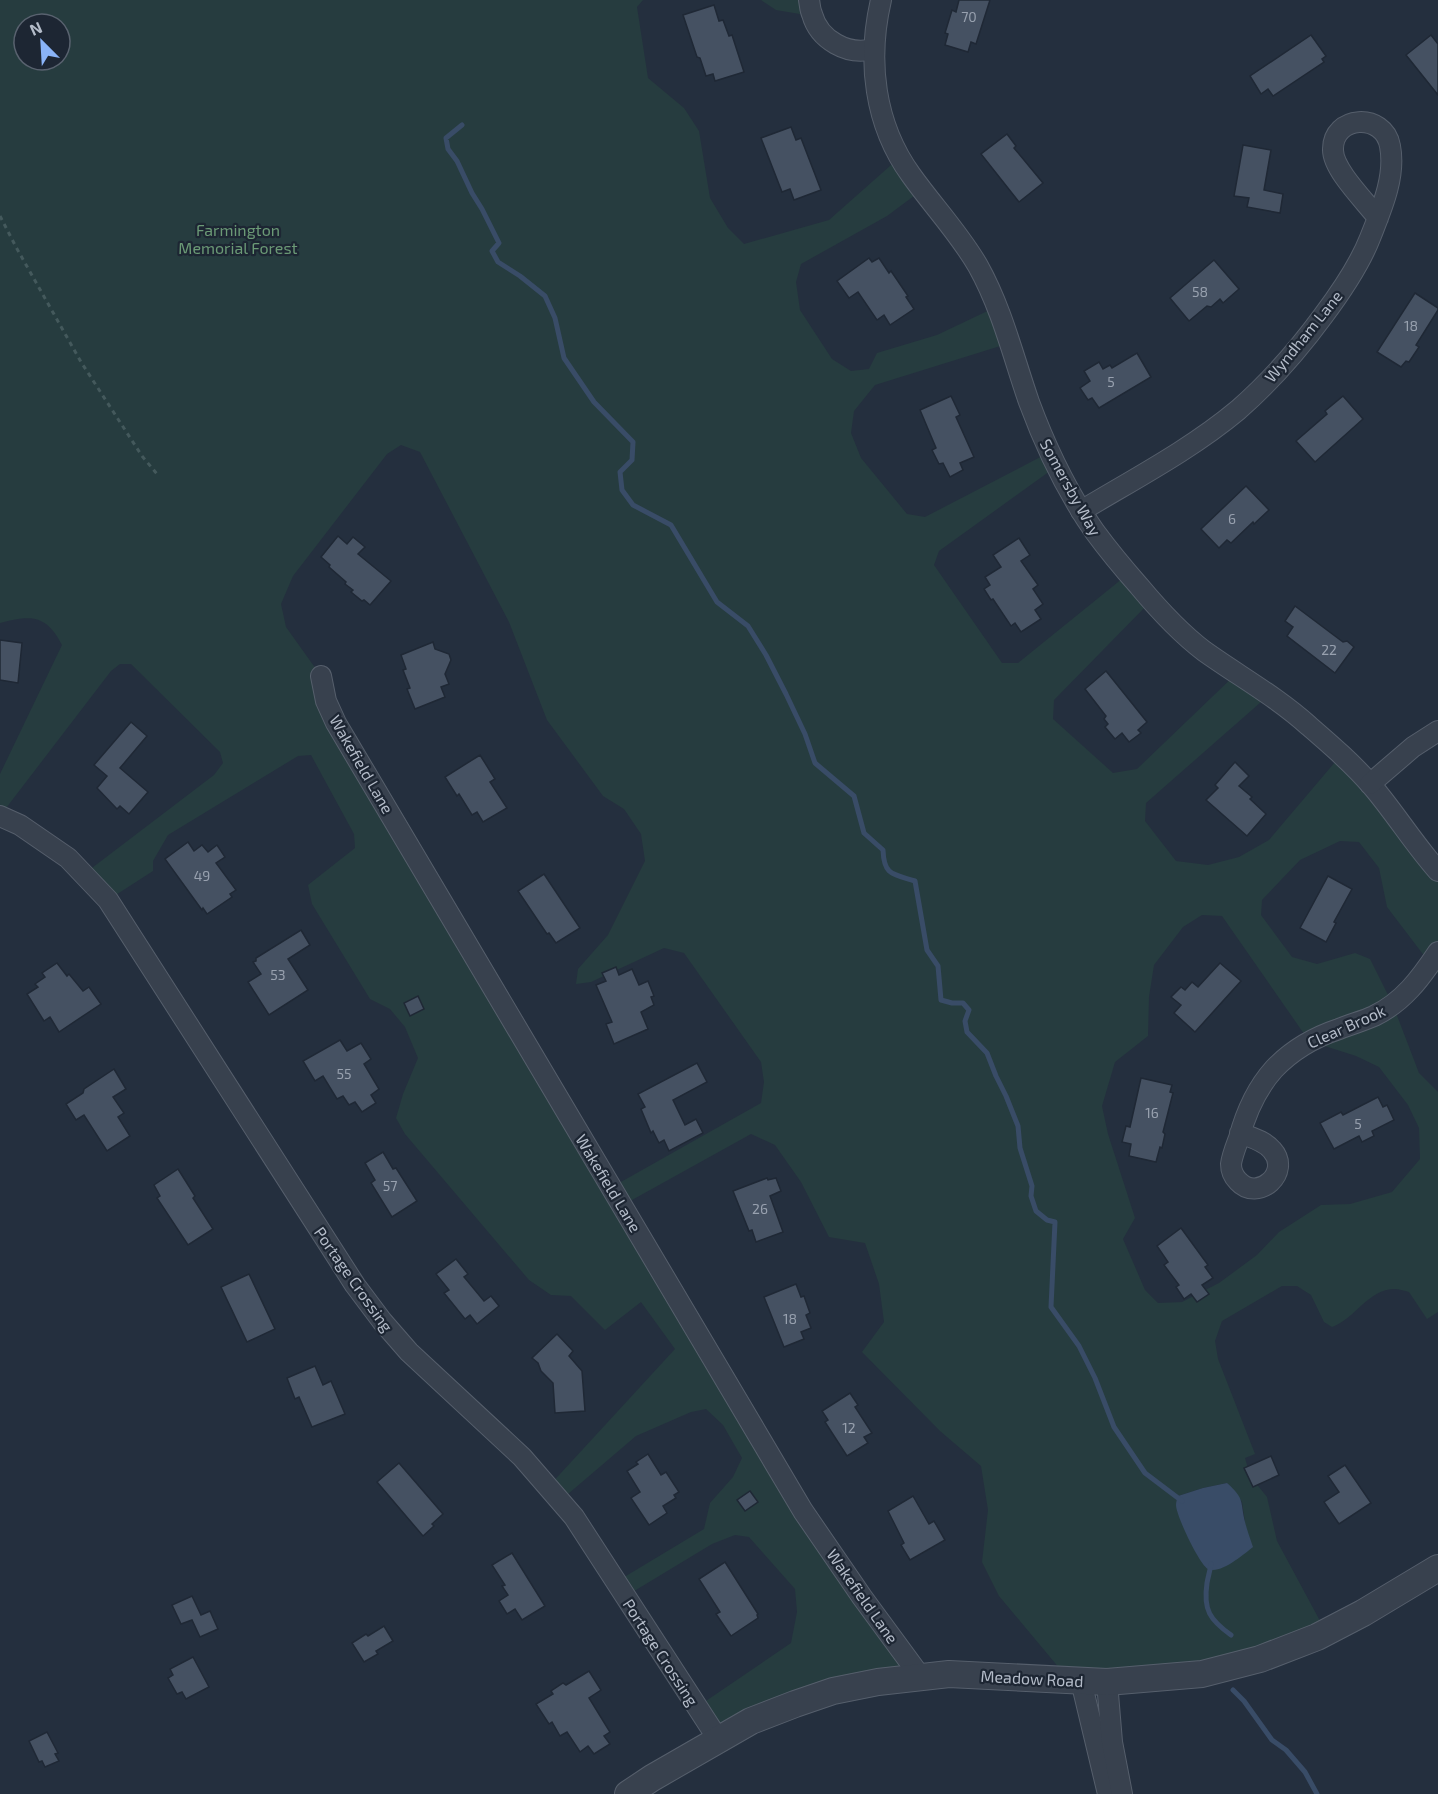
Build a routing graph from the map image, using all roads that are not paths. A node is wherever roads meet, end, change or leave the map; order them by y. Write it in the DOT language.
graph roads {
  1 [pos="809,0"];
  2 [pos="881,0"];
  3 [pos="873,49"];
  4 [pos="1378,218"];
  5 [pos="1081,511"];
  6 [pos="321,676"];
  7 [pos="1438,731"];
  8 [pos="1370,784"];
  9 [pos="0,816"];
  10 [pos="1438,871"];
  11 [pos="1438,952"];
  12 [pos="1240,1133"];
  13 [pos="1438,1568"];
  14 [pos="920,1676"];
  15 [pos="1081,1681"];
  16 [pos="1107,1682"];
  17 [pos="718,1739"];
  18 [pos="628,1794"];
  19 [pos="1108,1794"];
  20 [pos="1122,1794"];
  1 -- 3 [label="street"];
  2 -- 3 [label="street, Somersby Way"];
  3 -- 5 [label="street, Somersby Way"];
  4 -- 5 [label="street, Wyndham Lane"];
  5 -- 8 [label="street, Somersby Way"];
  6 -- 14 [label="street, Wakefield Lane"];
  7 -- 8 [label="street"];
  8 -- 10 [label="street, Somersby Way"];
  9 -- 17 [label="street, Portage Crossing"];
  11 -- 12 [label="street, Clear Brook"];
  13 -- 16 [label="street, Meadow Road"];
  14 -- 15 [label="street, Meadow Road"];
  14 -- 17 [label="street, Meadow Road"];
  15 -- 16 [label="street, Meadow Road"];
  15 -- 19 [label="street"];
  16 -- 20 [label="street"];
  17 -- 18 [label="street, Meadow Road"];
}
